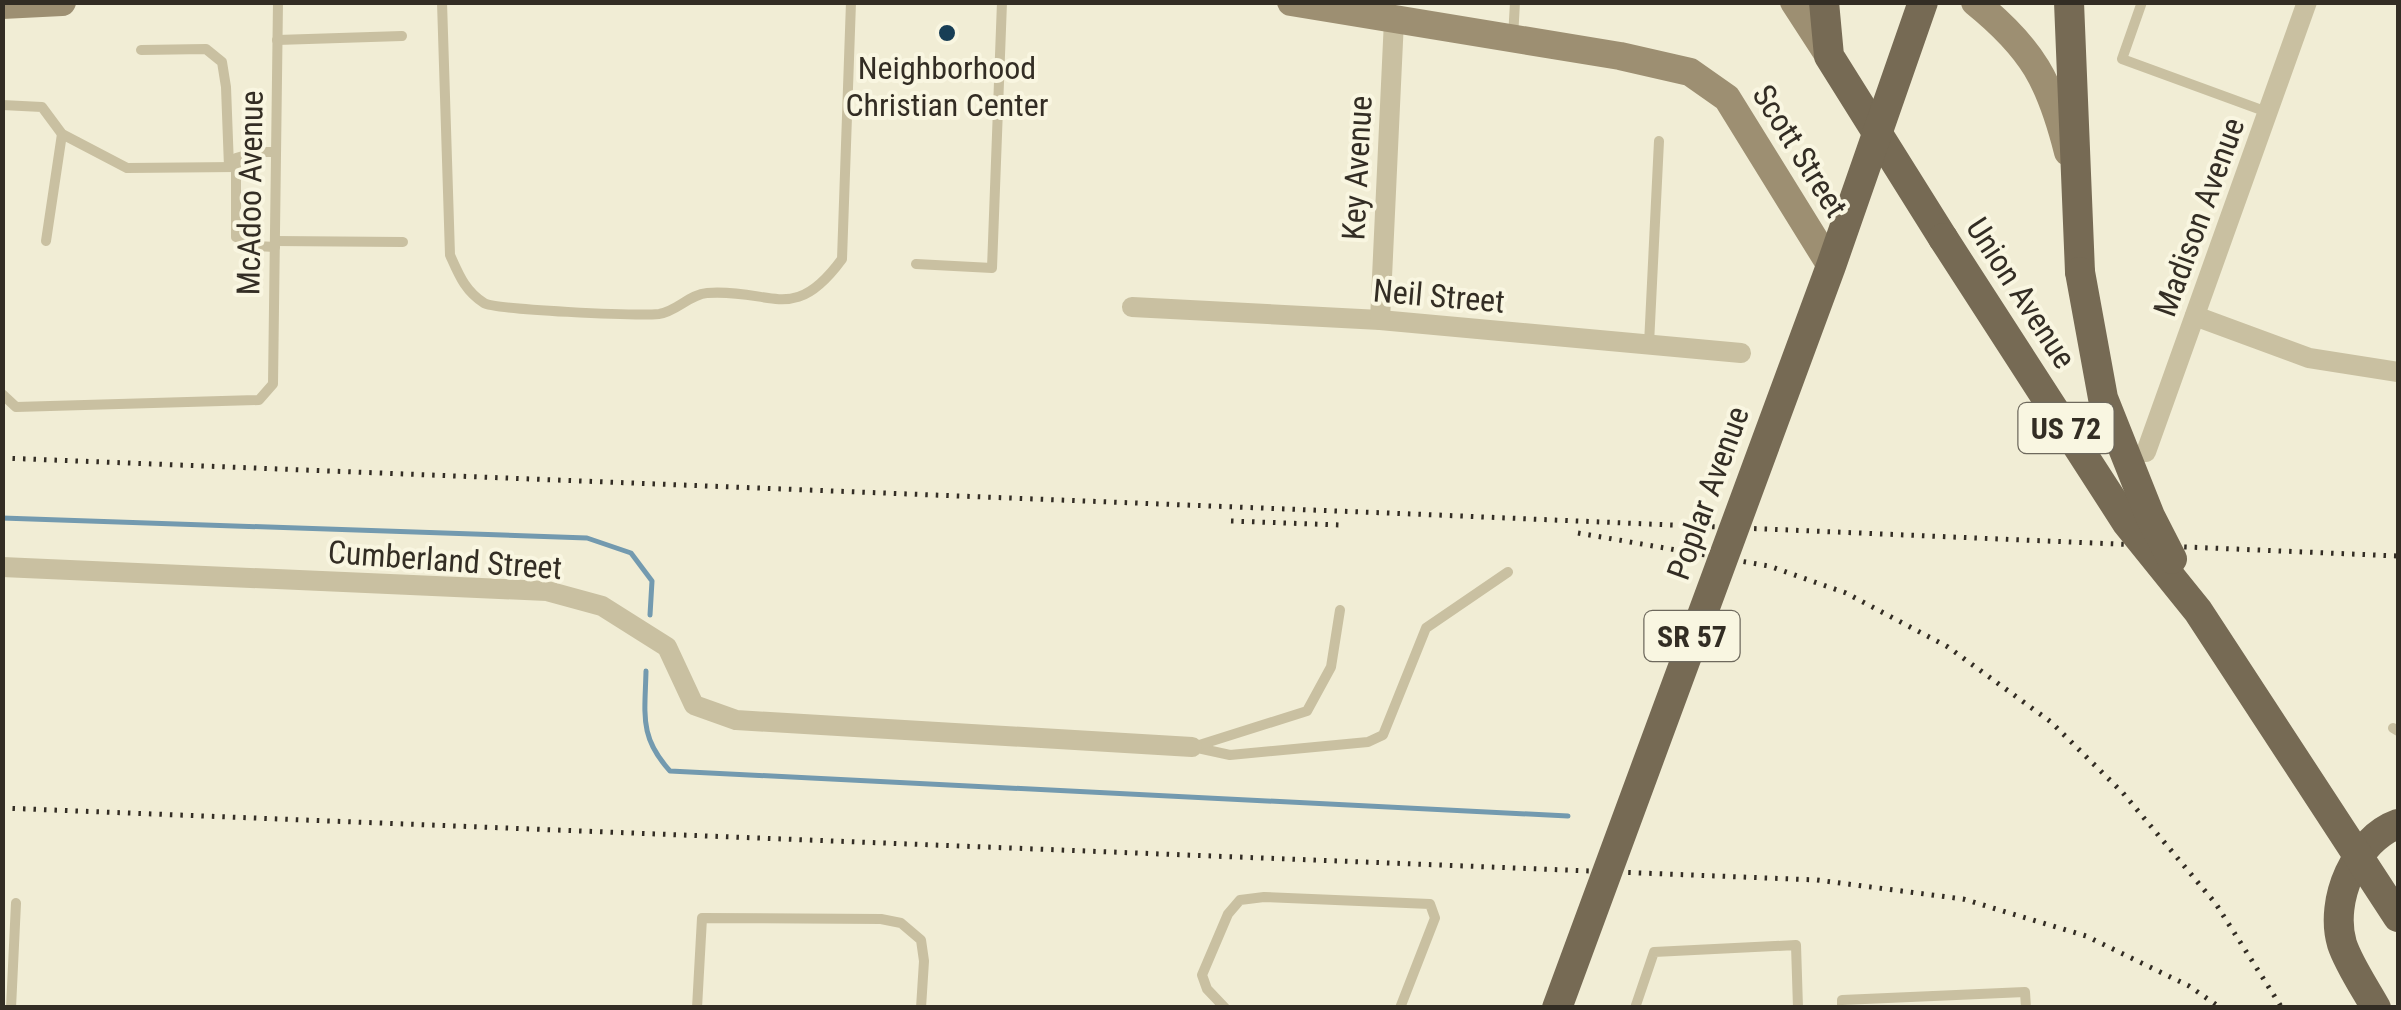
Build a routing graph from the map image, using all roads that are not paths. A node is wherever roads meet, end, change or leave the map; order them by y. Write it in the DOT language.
graph roads {
  1 [pos="62,2"];
  2 [pos="278,2"];
  3 [pos="442,2"];
  4 [pos="851,2"];
  5 [pos="1002,2"];
  6 [pos="1291,2"];
  7 [pos="1515,2"];
  8 [pos="1794,2"];
  9 [pos="1824,2"];
  10 [pos="1923,2"];
  11 [pos="1975,2"];
  12 [pos="2070,2"];
  13 [pos="2142,2"];
  14 [pos="2308,2"];
  15 [pos="2,6"];
  16 [pos="1395,11"];
  17 [pos="402,36"];
  18 [pos="1512,38"];
  19 [pos="277,40"];
  20 [pos="141,50"];
  21 [pos="1829,56"];
  22 [pos="2,105"];
  23 [pos="2268,112"];
  24 [pos="62,134"];
  25 [pos="1659,141"];
  26 [pos="276,152"];
  27 [pos="232,167"];
  28 [pos="2075,183"];
  29 [pos="46,241"];
  30 [pos="403,242"];
  31 [pos="275,244"];
  32 [pos="916,264"];
  33 [pos="1830,266"];
  34 [pos="1132,306"];
  35 [pos="2195,316"];
  36 [pos="1380,320"];
  37 [pos="1649,345"];
  38 [pos="1741,353"];
  39 [pos="2398,372"];
  40 [pos="2,394"];
  41 [pos="2146,452"];
  42 [pos="2,567"];
  43 [pos="1508,572"];
  44 [pos="1340,610"];
  45 [pos="2198,611"];
  46 [pos="1192,747"];
  47 [pos="2398,824"];
  48 [pos="16,904"];
  49 [pos="2398,917"];
  50 [pos="2371,999"];
  51 [pos="11,1008"];
  52 [pos="697,1008"];
  53 [pos="921,1008"];
  54 [pos="1225,1008"];
  55 [pos="1400,1008"];
  56 [pos="1557,1008"];
  57 [pos="1635,1008"];
  58 [pos="1798,1008"];
  59 [pos="1842,1008"];
  60 [pos="2026,1008"];
  1 -- 15 [label="main road"];
  2 -- 19 [label="lane, McAdoo Avenue"];
  3 -- 4 [label="lane"];
  5 -- 32 [label="lane"];
  6 -- 16 [label="main road, Scott Street"];
  7 -- 18 [label="lane"];
  8 -- 21 [label="main road"];
  9 -- 21 [label="main road, US 72"];
  10 -- 33 [label="main road, Poplar Avenue / SR 57, bridge"];
  11 -- 28 [label="main road"];
  12 -- 28 [label="main road, US 72"];
  13 -- 23 [label="lane"];
  14 -- 23 [label="street, Madison Avenue"];
  16 -- 18 [label="main road, Scott Street"];
  16 -- 36 [label="street, Key Avenue"];
  17 -- 19 [label="lane"];
  18 -- 33 [label="main road, Scott Street"];
  19 -- 26 [label="lane, McAdoo Avenue"];
  20 -- 27 [label="lane"];
  21 -- 45 [label="main road, Union Avenue / US 72, bridge"];
  22 -- 24 [label="lane"];
  23 -- 35 [label="street, Madison Avenue"];
  24 -- 27 [label="lane"];
  24 -- 29 [label="lane"];
  25 -- 37 [label="lane"];
  26 -- 27 [label="lane"];
  26 -- 31 [label="lane, McAdoo Avenue"];
  27 -- 31 [label="lane"];
  28 -- 45 [label="main road, Union Avenue / US 72, bridge"];
  30 -- 31 [label="lane"];
  31 -- 40 [label="lane, McAdoo Avenue"];
  33 -- 56 [label="main road, Poplar Avenue / SR 57, bridge"];
  34 -- 36 [label="street, Neil Street"];
  35 -- 39 [label="street"];
  35 -- 41 [label="street, Madison Avenue"];
  36 -- 37 [label="street, Neil Street"];
  37 -- 38 [label="street, Neil Street"];
  42 -- 46 [label="street, Cumberland Street"];
  43 -- 46 [label="lane"];
  44 -- 46 [label="lane"];
  45 -- 49 [label="main road, Union Avenue / US 72, bridge"];
  47 -- 50 [label="main road"];
  48 -- 51 [label="lane"];
  52 -- 53 [label="lane"];
  54 -- 55 [label="lane"];
  57 -- 58 [label="lane"];
  59 -- 60 [label="lane"];
}
